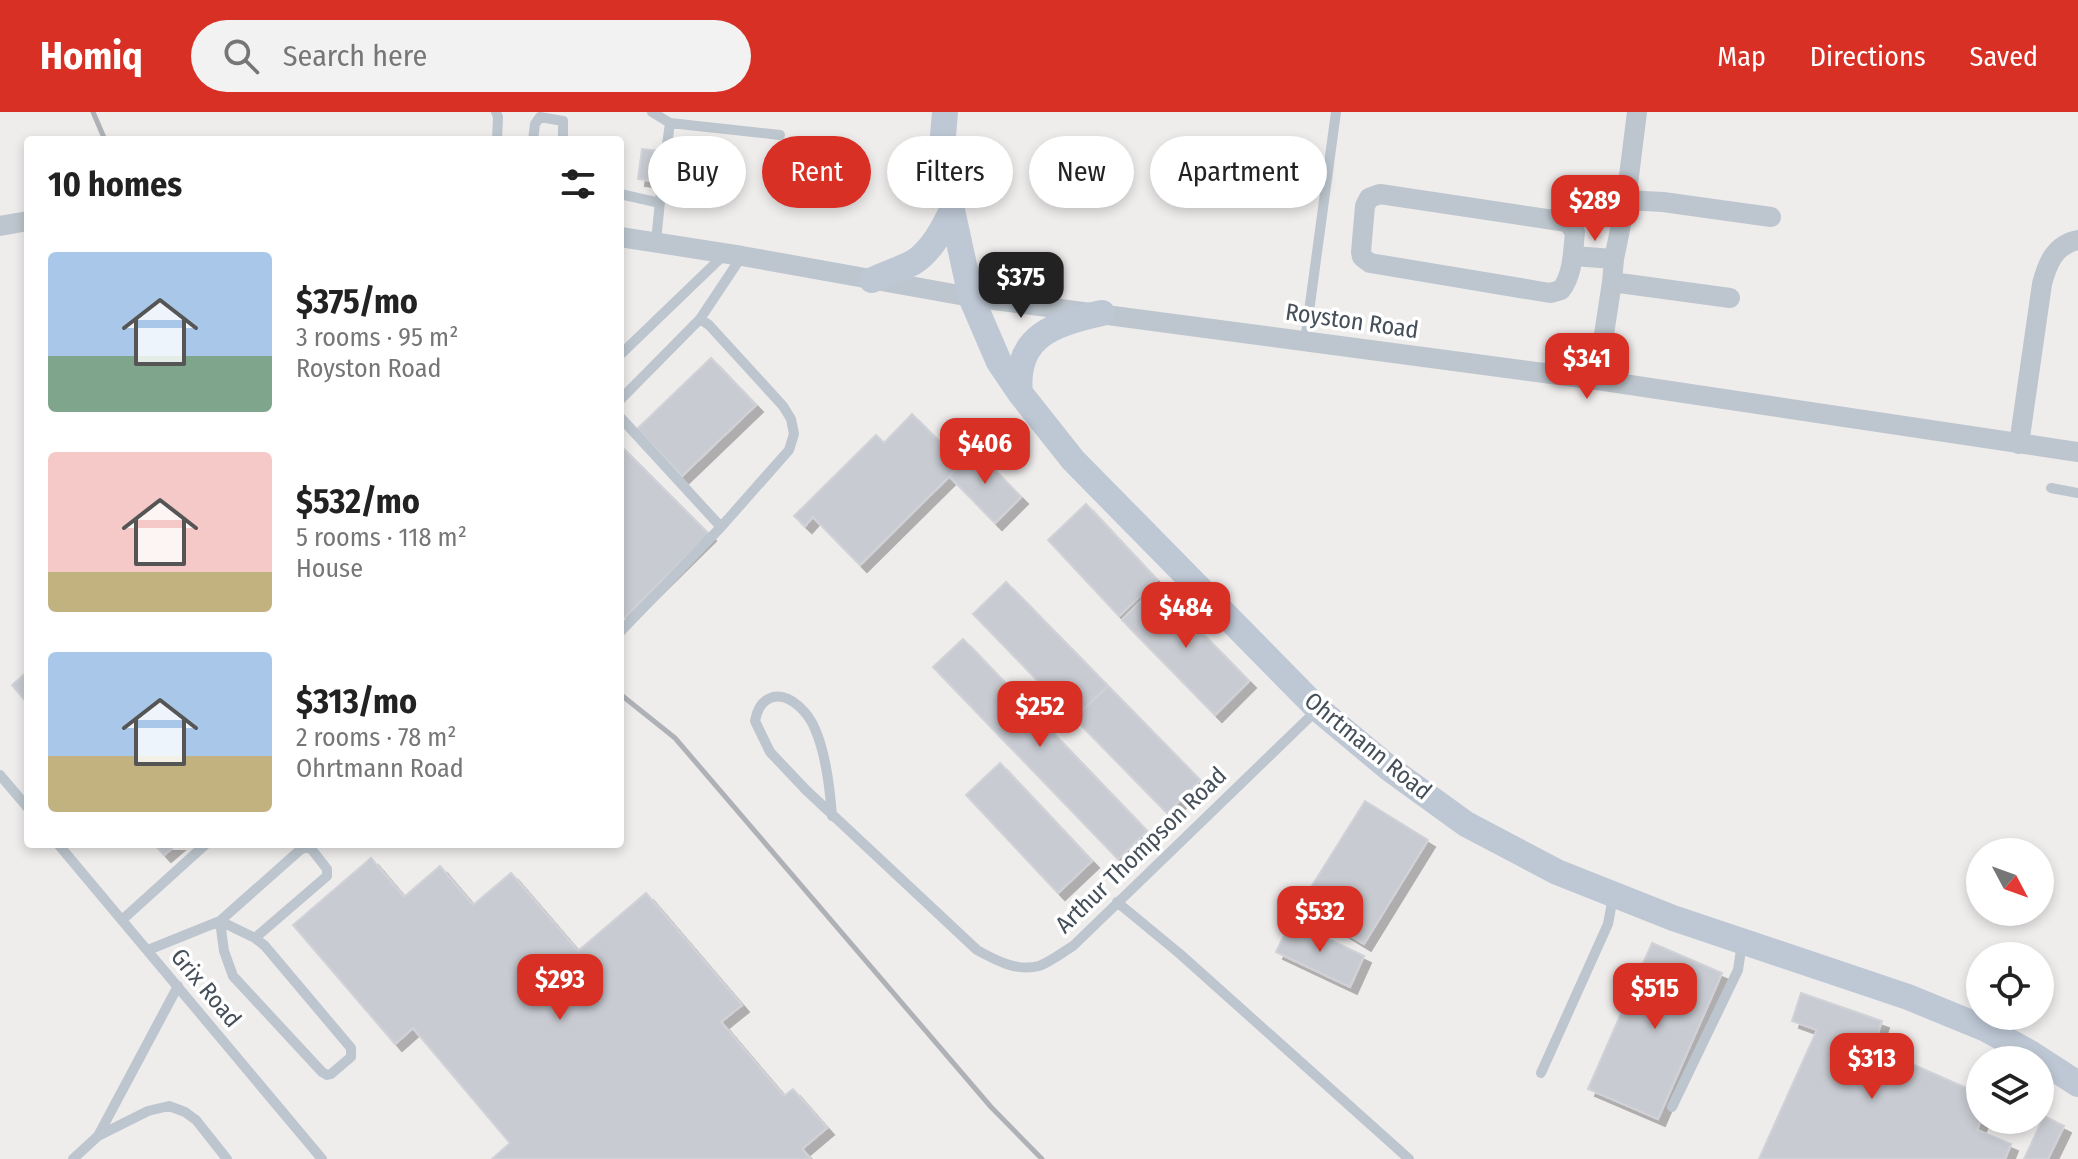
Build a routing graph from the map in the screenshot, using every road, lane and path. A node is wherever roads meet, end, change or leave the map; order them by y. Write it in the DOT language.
graph roads {
  1 [pos="496,112"];
  2 [pos="652,112"];
  3 [pos="945,112"];
  4 [pos="1336,112"];
  5 [pos="1637,112"];
  6 [pos="670,123"];
  7 [pos="780,135"];
  8 [pos="497,136"];
  9 [pos="534,136"];
  10 [pos="563,136"];
  11 [pos="668,136"];
  12 [pos="624,195"];
  13 [pos="648,200"];
  14 [pos="1626,200"];
  15 [pos="659,208"];
  16 [pos="952,210"];
  17 [pos="1771,217"];
  18 [pos="24,222"];
  19 [pos="0,226"];
  20 [pos="624,237"];
  21 [pos="2078,240"];
  22 [pos="656,241"];
  23 [pos="734,255"];
  24 [pos="1573,256"];
  25 [pos="1614,259"];
  26 [pos="872,280"];
  27 [pos="1612,282"];
  28 [pos="971,297"];
  29 [pos="1730,298"];
  30 [pos="1102,313"];
  31 [pos="700,319"];
  32 [pos="1305,341"];
  33 [pos="624,351"];
  34 [pos="1597,380"];
  35 [pos="1020,393"];
  36 [pos="624,396"];
  37 [pos="624,421"];
  38 [pos="2019,444"];
  39 [pos="2078,452"];
  40 [pos="2051,488"];
  41 [pos="2078,493"];
  42 [pos="721,527"];
  43 [pos="624,628"];
  44 [pos="1318,709"];
  45 [pos="0,775"];
  46 [pos="24,803"];
  47 [pos="832,816"];
  48 [pos="61,848"];
  49 [pos="202,848"];
  50 [pos="304,848"];
  51 [pos="311,848"];
  52 [pos="1613,895"];
  53 [pos="1117,902"];
  54 [pos="122,920"];
  55 [pos="220,921"];
  56 [pos="255,938"];
  57 [pos="1743,941"];
  58 [pos="148,950"];
  59 [pos="178,986"];
  60 [pos="1541,1073"];
  61 [pos="2078,1084"];
  62 [pos="1672,1107"];
  63 [pos="98,1136"];
  64 [pos="73,1159"];
  65 [pos="227,1159"];
  66 [pos="322,1159"];
  67 [pos="1409,1159"];
  1 -- 8 [label="lane"];
  2 -- 6 [label="lane"];
  3 -- 16 [label="main road, Ohrtmann Road"];
  4 -- 32 [label="lane"];
  5 -- 14 [label="street"];
  6 -- 7 [label="lane"];
  6 -- 11 [label="lane"];
  9 -- 10 [label="lane"];
  12 -- 13 [label="lane"];
  14 -- 17 [label="street"];
  14 -- 25 [label="street"];
  15 -- 22 [label="lane"];
  16 -- 26 [label="main road"];
  16 -- 28 [label="main road, Ohrtmann Road"];
  18 -- 19 [label="street"];
  20 -- 22 [label="street, Royston Road"];
  21 -- 38 [label="street"];
  22 -- 23 [label="street, Royston Road"];
  23 -- 26 [label="street, Royston Road"];
  23 -- 31 [label="lane"];
  23 -- 33 [label="lane"];
  24 -- 24 [label="street"];
  24 -- 25 [label="street"];
  25 -- 27 [label="street"];
  26 -- 28 [label="street, Royston Road"];
  27 -- 29 [label="street"];
  27 -- 34 [label="street"];
  28 -- 30 [label="street, Royston Road"];
  28 -- 35 [label="main road, Ohrtmann Road"];
  30 -- 32 [label="street, Royston Road"];
  30 -- 35 [label="main road"];
  31 -- 36 [label="lane"];
  31 -- 42 [label="lane"];
  32 -- 34 [label="street, Royston Road"];
  34 -- 38 [label="street, Royston Road"];
  35 -- 44 [label="main road, Ohrtmann Road"];
  37 -- 42 [label="lane"];
  38 -- 39 [label="street, Royston Road"];
  40 -- 41 [label="lane"];
  42 -- 43 [label="lane"];
  44 -- 52 [label="main road, Ohrtmann Road"];
  44 -- 53 [label="lane, Arthur Thompson Road"];
  45 -- 46 [label="lane"];
  47 -- 47 [label="lane, Arthur Thompson Road"];
  47 -- 53 [label="lane, Arthur Thompson Road"];
  48 -- 54 [label="lane, Grix Road"];
  49 -- 54 [label="lane"];
  50 -- 55 [label="lane"];
  51 -- 56 [label="lane"];
  52 -- 57 [label="main road, Ohrtmann Road"];
  52 -- 60 [label="lane"];
  53 -- 67 [label="lane"];
  54 -- 58 [label="lane, Grix Road"];
  55 -- 56 [label="lane"];
  55 -- 56 [label="lane"];
  55 -- 58 [label="lane"];
  57 -- 61 [label="main road, Ohrtmann Road"];
  57 -- 62 [label="lane"];
  58 -- 59 [label="lane, Grix Road"];
  59 -- 63 [label="lane"];
  59 -- 66 [label="lane, Grix Road"];
  63 -- 64 [label="lane"];
  63 -- 65 [label="lane"];
}
